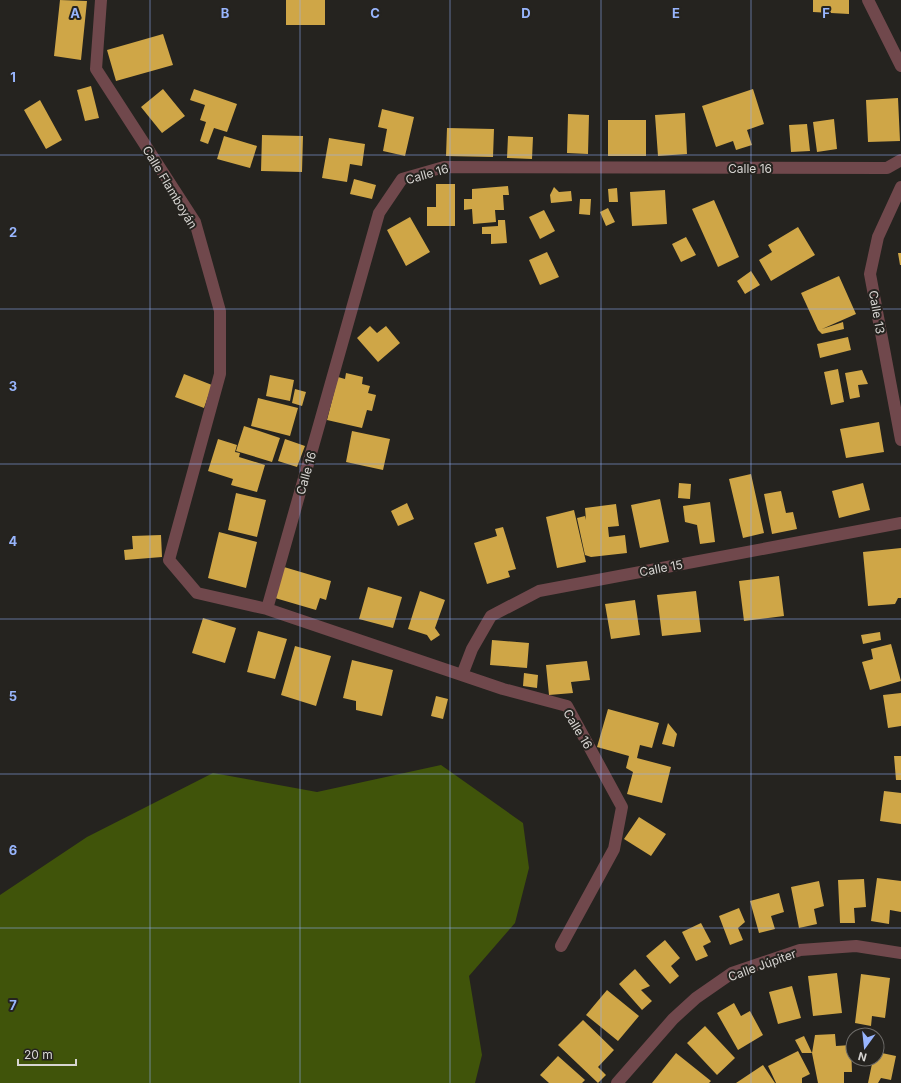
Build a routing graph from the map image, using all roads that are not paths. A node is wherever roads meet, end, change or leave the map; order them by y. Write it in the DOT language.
graph roads {
  1 [pos="100,0"];
  2 [pos="868,0"];
  3 [pos="901,66"];
  4 [pos="901,160"];
  5 [pos="901,187"];
  6 [pos="901,440"];
  7 [pos="901,523"];
  8 [pos="172,546"];
  9 [pos="268,609"];
  10 [pos="462,676"];
  11 [pos="561,946"];
  12 [pos="901,953"];
  13 [pos="617,1083"];
  1 -- 8 [label="street, Calle Flamboyán"];
  2 -- 3 [label="street"];
  4 -- 9 [label="street, Calle 16"];
  5 -- 6 [label="street, Calle 13"];
  7 -- 10 [label="street, Calle 15"];
  8 -- 9 [label="street, Calle 16"];
  9 -- 10 [label="street, Calle 16"];
  10 -- 11 [label="street, Calle 16"];
  12 -- 13 [label="street, Calle Júpiter"];
}
